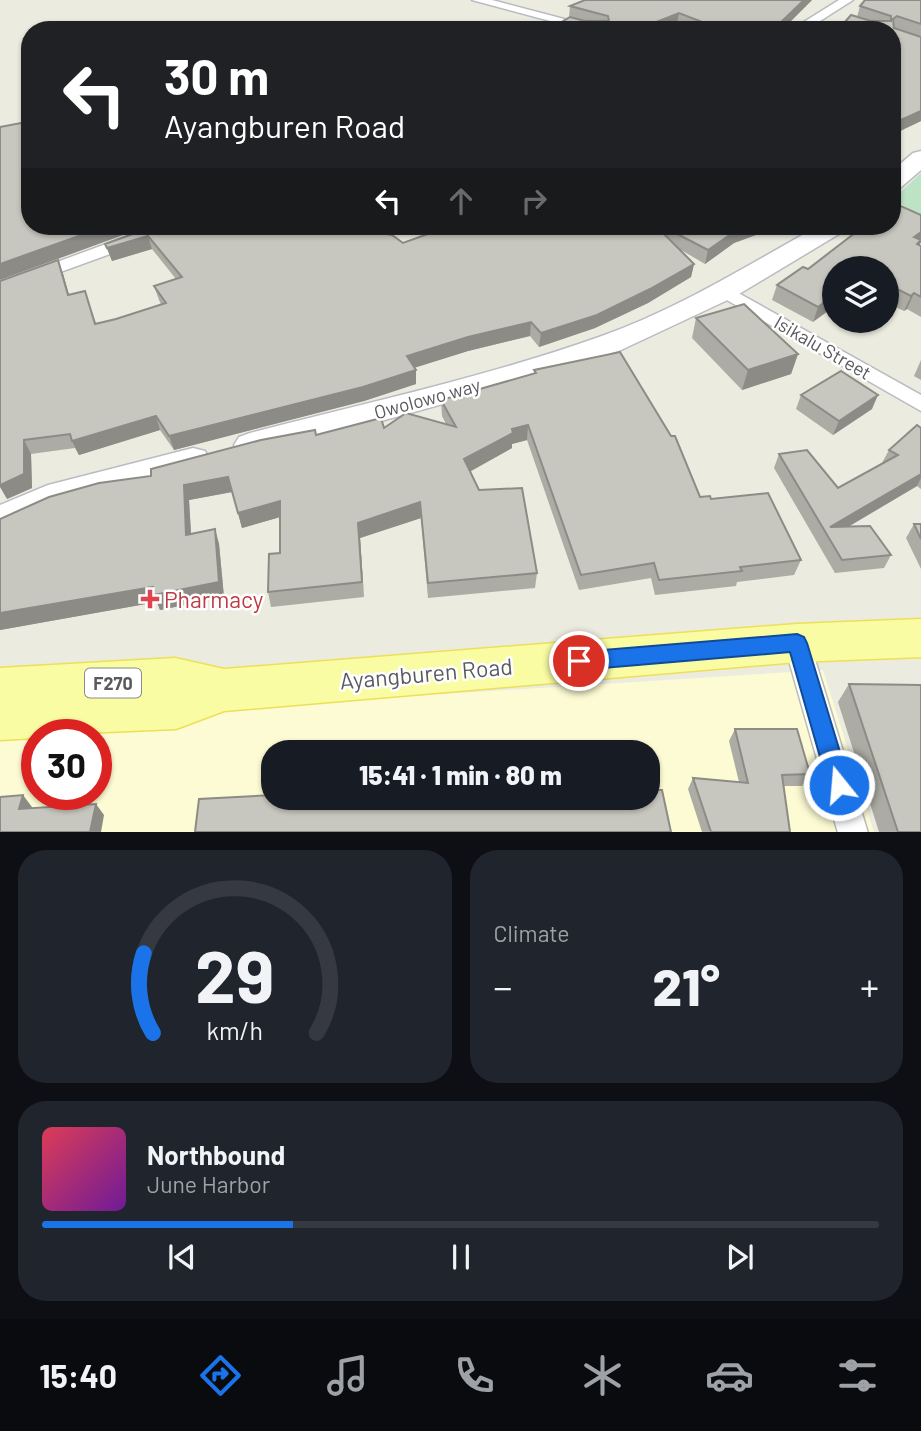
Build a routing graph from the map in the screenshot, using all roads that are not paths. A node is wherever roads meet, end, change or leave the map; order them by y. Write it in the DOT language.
graph roads {
  1 [pos="478,0"];
  2 [pos="847,0"];
  3 [pos="828,13"];
  4 [pos="841,17"];
  5 [pos="563,21"];
  6 [pos="813,21"];
  7 [pos="921,158"];
  8 [pos="901,175"];
  9 [pos="146,235"];
  10 [pos="820,235"];
  11 [pos="0,289"];
  12 [pos="724,291"];
  13 [pos="921,404"];
  14 [pos="0,521"];
  15 [pos="921,638"];
  16 [pos="797,643"];
  17 [pos="0,689"];
  18 [pos="224,690"];
  19 [pos="0,718"];
  20 [pos="853,832"];
  1 -- 5 [label="street"];
  2 -- 3 [label="street"];
  3 -- 4 [label="street"];
  3 -- 6 [label="street"];
  7 -- 8 [label="street"];
  9 -- 11 [label="street"];
  10 -- 12 [label="street, Owolowo way"];
  12 -- 13 [label="street, Isikalu Street"];
  12 -- 14 [label="street, Owolowo way"];
  15 -- 16 [label="main road, Ayangburen Road / F270"];
  16 -- 18 [label="main road, Ayangburen Road / F270"];
  16 -- 20 [label="street"];
  17 -- 18 [label="main road, Ayangburen Road / F270"];
  18 -- 19 [label="main road, Ayangburen Road / F270"];
}
